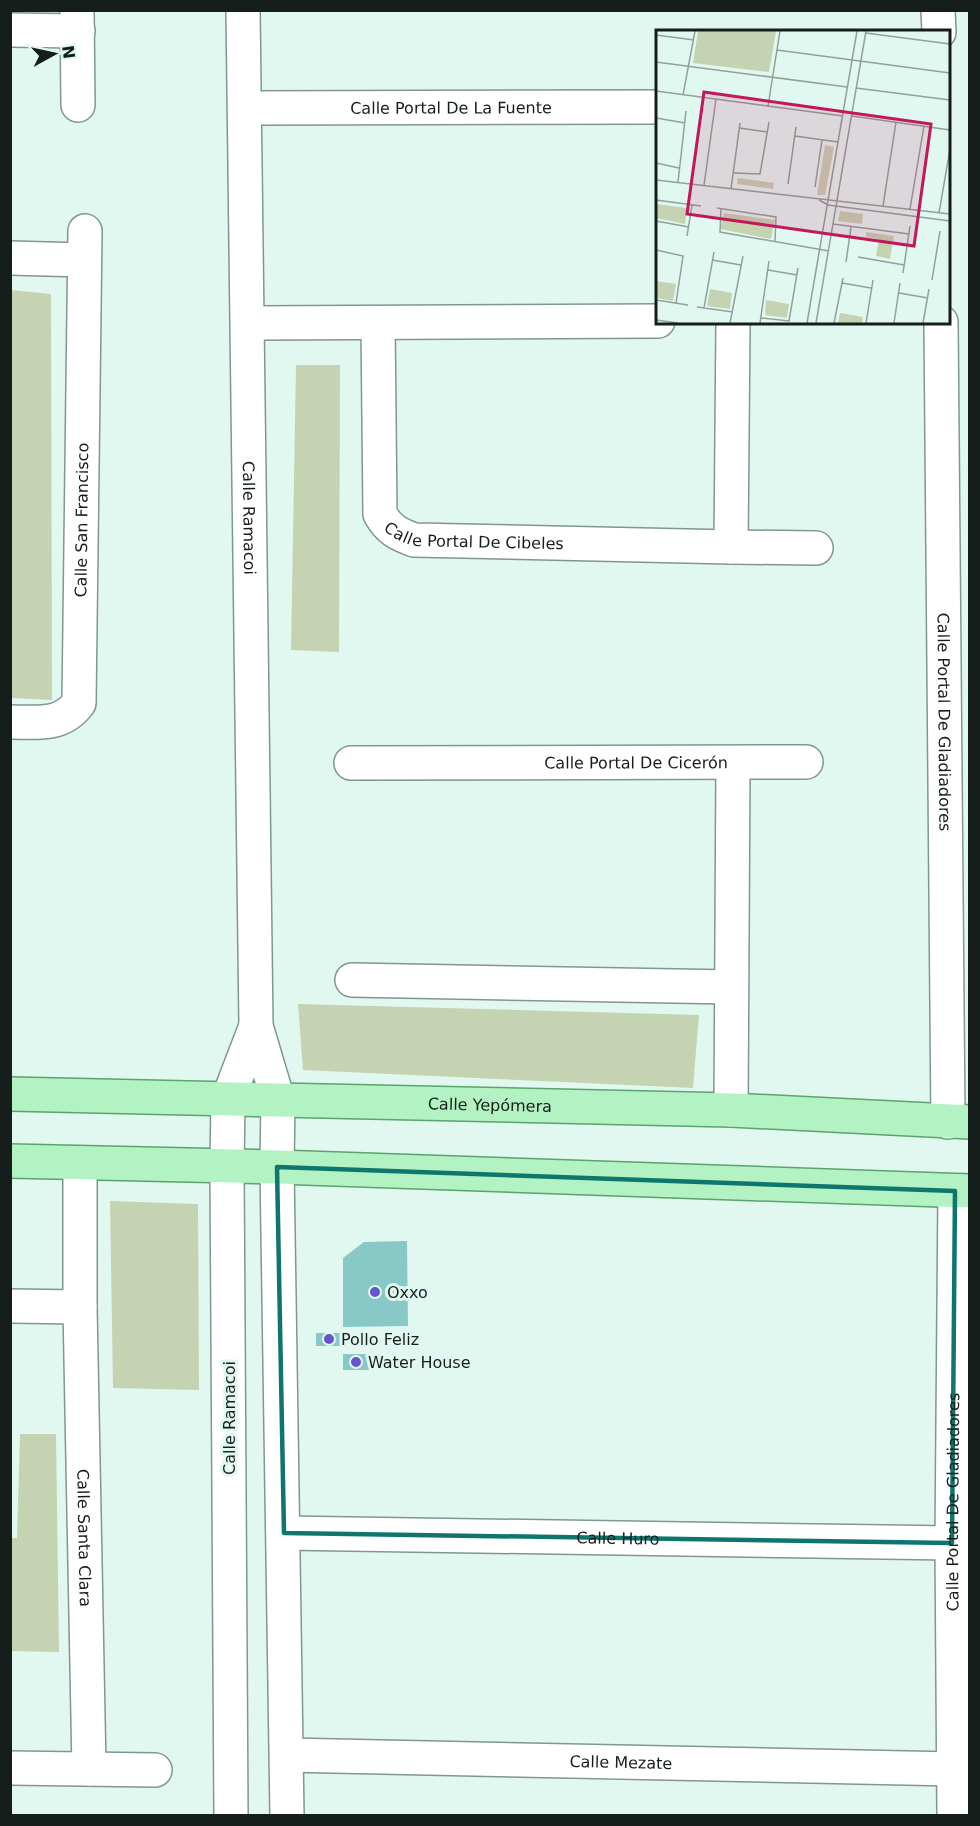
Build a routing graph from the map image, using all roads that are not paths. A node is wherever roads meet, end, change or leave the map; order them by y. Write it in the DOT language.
graph roads {
  1 [pos="243,10"];
  2 [pos="938,10"];
  3 [pos="78,21"];
  4 [pos="10,30"];
  5 [pos="939,30"];
  6 [pos="78,105"];
  7 [pos="656,107"];
  8 [pos="245,108"];
  9 [pos="10,258"];
  10 [pos="656,321"];
  11 [pos="378,323"];
  12 [pos="249,324"];
  13 [pos="733,324"];
  14 [pos="942,324"];
  15 [pos="956,518"];
  16 [pos="732,548"];
  17 [pos="816,548"];
  18 [pos="10,722"];
  19 [pos="806,762"];
  20 [pos="351,763"];
  21 [pos="733,763"];
  22 [pos="352,980"];
  23 [pos="731,987"];
  24 [pos="256,1026"];
  25 [pos="10,1094"];
  26 [pos="228,1099"];
  27 [pos="278,1100"];
  28 [pos="731,1110"];
  29 [pos="959,1122"];
  30 [pos="10,1161"];
  31 [pos="80,1163"];
  32 [pos="277,1167"];
  33 [pos="227,1168"];
  34 [pos="962,1191"];
  35 [pos="10,1306"];
  36 [pos="80,1307"];
  37 [pos="284,1533"];
  38 [pos="952,1543"];
  39 [pos="287,1755"];
  40 [pos="10,1768"];
  41 [pos="89,1769"];
  42 [pos="954,1769"];
  43 [pos="155,1770"];
  44 [pos="231,1815"];
  45 [pos="287,1815"];
  46 [pos="954,1815"];
  1 -- 8 [label="street, Calle Ramacoi"];
  2 -- 5 [label="street"];
  3 -- 4 [label="street"];
  3 -- 6 [label="street"];
  7 -- 8 [label="street, Calle Portal De La Fuente"];
  8 -- 12 [label="street, Calle Ramacoi"];
  9 -- 18 [label="street, Calle San Francisco"];
  10 -- 11 [label="street"];
  11 -- 12 [label="street"];
  11 -- 16 [label="street, Calle Portal De Cibeles"];
  12 -- 24 [label="street, Calle Ramacoi"];
  13 -- 16 [label="street"];
  14 -- 15 [label="street, Calle Portal De Gladiadores"];
  15 -- 29 [label="street, Calle Portal De Gladiadores"];
  16 -- 17 [label="street, Calle Portal De Cibeles"];
  19 -- 21 [label="street"];
  20 -- 21 [label="street, Calle Portal De Cicerón"];
  21 -- 23 [label="street, Calle Portal De Cicerón"];
  22 -- 23 [label="street"];
  23 -- 28 [label="street, Calle Portal De Cicerón"];
  24 -- 26 [label="street, Calle Ramacoi"];
  24 -- 27 [label="street, Calle Ramacoi"];
  25 -- 26 [label="main road, Calle Yepómera"];
  26 -- 27 [label="main road, Calle Yepómera"];
  26 -- 33 [label="street, Calle Ramacoi"];
  27 -- 28 [label="main road, Calle Yepómera"];
  27 -- 32 [label="street, Calle Ramacoi"];
  28 -- 29 [label="main road, Calle Yepómera"];
  30 -- 31 [label="main road"];
  31 -- 33 [label="main road"];
  31 -- 36 [label="street, Calle Santa Clara"];
  32 -- 33 [label="main road"];
  32 -- 34 [label="main road"];
  32 -- 37 [label="street, Calle Ramacoi"];
  33 -- 44 [label="street, Calle Ramacoi"];
  34 -- 38 [label="street, Calle Portal De Gladiadores"];
  35 -- 36 [label="street"];
  36 -- 41 [label="street, Calle Santa Clara"];
  37 -- 38 [label="street, Calle Huro"];
  37 -- 39 [label="street, Calle Ramacoi"];
  38 -- 42 [label="street, Calle Portal De Gladiadores"];
  39 -- 42 [label="street, Calle Mezate"];
  39 -- 45 [label="street, Calle Ramacoi"];
  40 -- 41 [label="street"];
  41 -- 43 [label="street"];
  42 -- 46 [label="street, Calle Portal De Gladiadores"];
}
